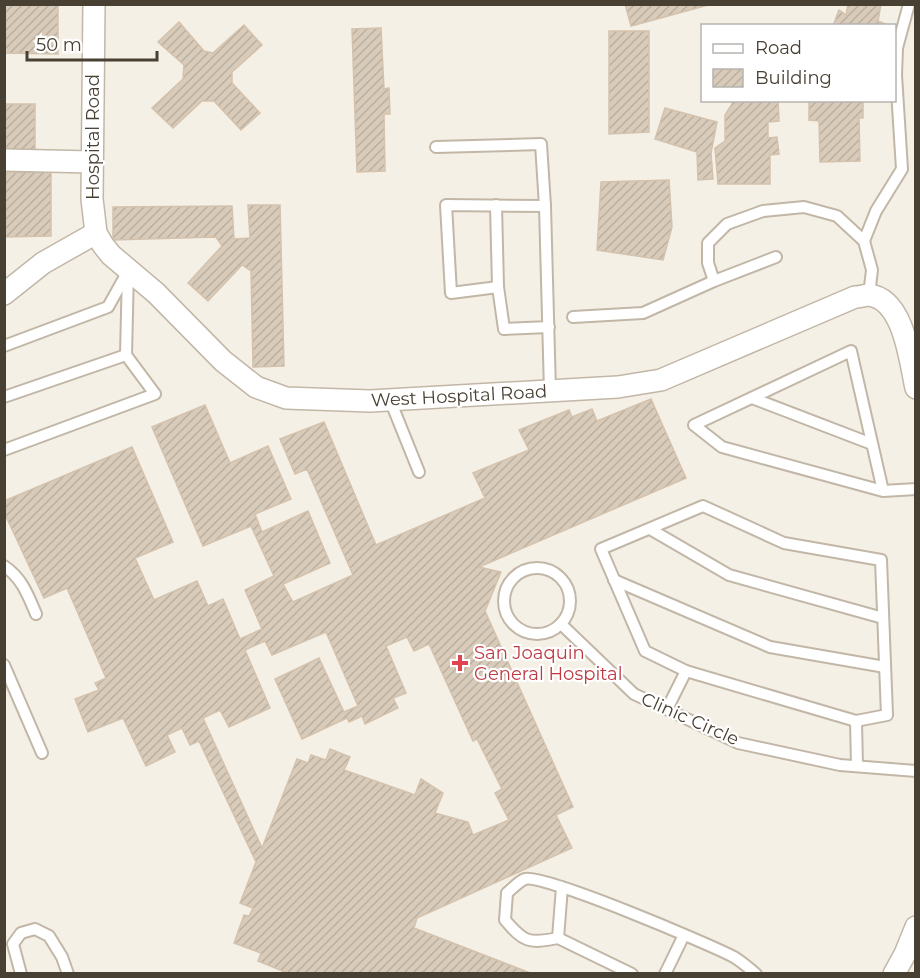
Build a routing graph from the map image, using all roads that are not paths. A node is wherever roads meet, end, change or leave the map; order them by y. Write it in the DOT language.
graph roads {
  1 [pos="94,4"];
  2 [pos="909,4"];
  3 [pos="436,147"];
  4 [pos="4,160"];
  5 [pos="92,162"];
  6 [pos="496,205"];
  7 [pos="545,206"];
  8 [pos="96,233"];
  9 [pos="864,241"];
  10 [pos="776,257"];
  11 [pos="128,270"];
  12 [pos="714,281"];
  13 [pos="498,286"];
  14 [pos="4,294"];
  15 [pos="869,295"];
  16 [pos="573,317"];
  17 [pos="549,327"];
  18 [pos="4,346"];
  19 [pos="126,355"];
  20 [pos="915,388"];
  21 [pos="550,391"];
  22 [pos="4,397"];
  23 [pos="752,398"];
  24 [pos="390,400"];
  25 [pos="872,444"];
  26 [pos="4,450"];
  27 [pos="419,472"];
  28 [pos="915,489"];
  29 [pos="883,491"];
  30 [pos="650,528"];
  31 [pos="4,566"];
  32 [pos="615,580"];
  33 [pos="36,614"];
  34 [pos="883,618"];
  35 [pos="561,624"];
  36 [pos="4,665"];
  37 [pos="885,667"];
  38 [pos="686,671"];
  39 [pos="667,709"];
  40 [pos="856,721"];
  41 [pos="42,753"];
  42 [pos="857,766"];
  43 [pos="915,771"];
  44 [pos="562,887"];
  45 [pos="915,927"];
  46 [pos="684,935"];
  47 [pos="558,938"];
  48 [pos="21,974"];
  49 [pos="68,974"];
  50 [pos="632,974"];
  51 [pos="665,974"];
  52 [pos="756,974"];
  53 [pos="894,974"];
  1 -- 5 [label="street, Hospital Road"];
  2 -- 9 [label="lane"];
  3 -- 7 [label="lane"];
  4 -- 5 [label="street"];
  5 -- 8 [label="street, Hospital Road"];
  6 -- 7 [label="lane"];
  6 -- 13 [label="lane"];
  6 -- 13 [label="lane"];
  7 -- 17 [label="lane"];
  8 -- 11 [label="street, West Hospital Road"];
  8 -- 14 [label="street"];
  9 -- 12 [label="lane"];
  9 -- 15 [label="lane"];
  10 -- 12 [label="lane"];
  11 -- 18 [label="lane"];
  11 -- 19 [label="lane"];
  11 -- 24 [label="street, West Hospital Road"];
  12 -- 16 [label="lane"];
  13 -- 17 [label="lane"];
  15 -- 20 [label="street"];
  15 -- 21 [label="street, West Hospital Road"];
  17 -- 21 [label="lane"];
  19 -- 22 [label="lane"];
  19 -- 26 [label="lane"];
  21 -- 24 [label="street, West Hospital Road"];
  23 -- 25 [label="lane"];
  23 -- 25 [label="lane"];
  23 -- 29 [label="lane"];
  24 -- 27 [label="lane"];
  25 -- 29 [label="lane"];
  28 -- 29 [label="lane"];
  30 -- 32 [label="lane"];
  30 -- 34 [label="lane"];
  30 -- 34 [label="lane"];
  31 -- 33 [label="lane"];
  32 -- 37 [label="lane"];
  32 -- 38 [label="lane"];
  34 -- 37 [label="lane"];
  35 -- 35 [label="lane"];
  35 -- 39 [label="lane, Clinic Circle"];
  36 -- 41 [label="lane"];
  37 -- 40 [label="lane"];
  38 -- 39 [label="lane"];
  38 -- 40 [label="lane"];
  39 -- 42 [label="lane, Clinic Circle"];
  40 -- 42 [label="lane"];
  42 -- 43 [label="lane, Clinic Circle"];
  44 -- 46 [label="lane"];
  44 -- 47 [label="lane"];
  44 -- 47 [label="lane"];
  45 -- 53 [label="street"];
  46 -- 51 [label="lane"];
  46 -- 52 [label="lane"];
  47 -- 50 [label="lane"];
  48 -- 49 [label="lane"];
}
